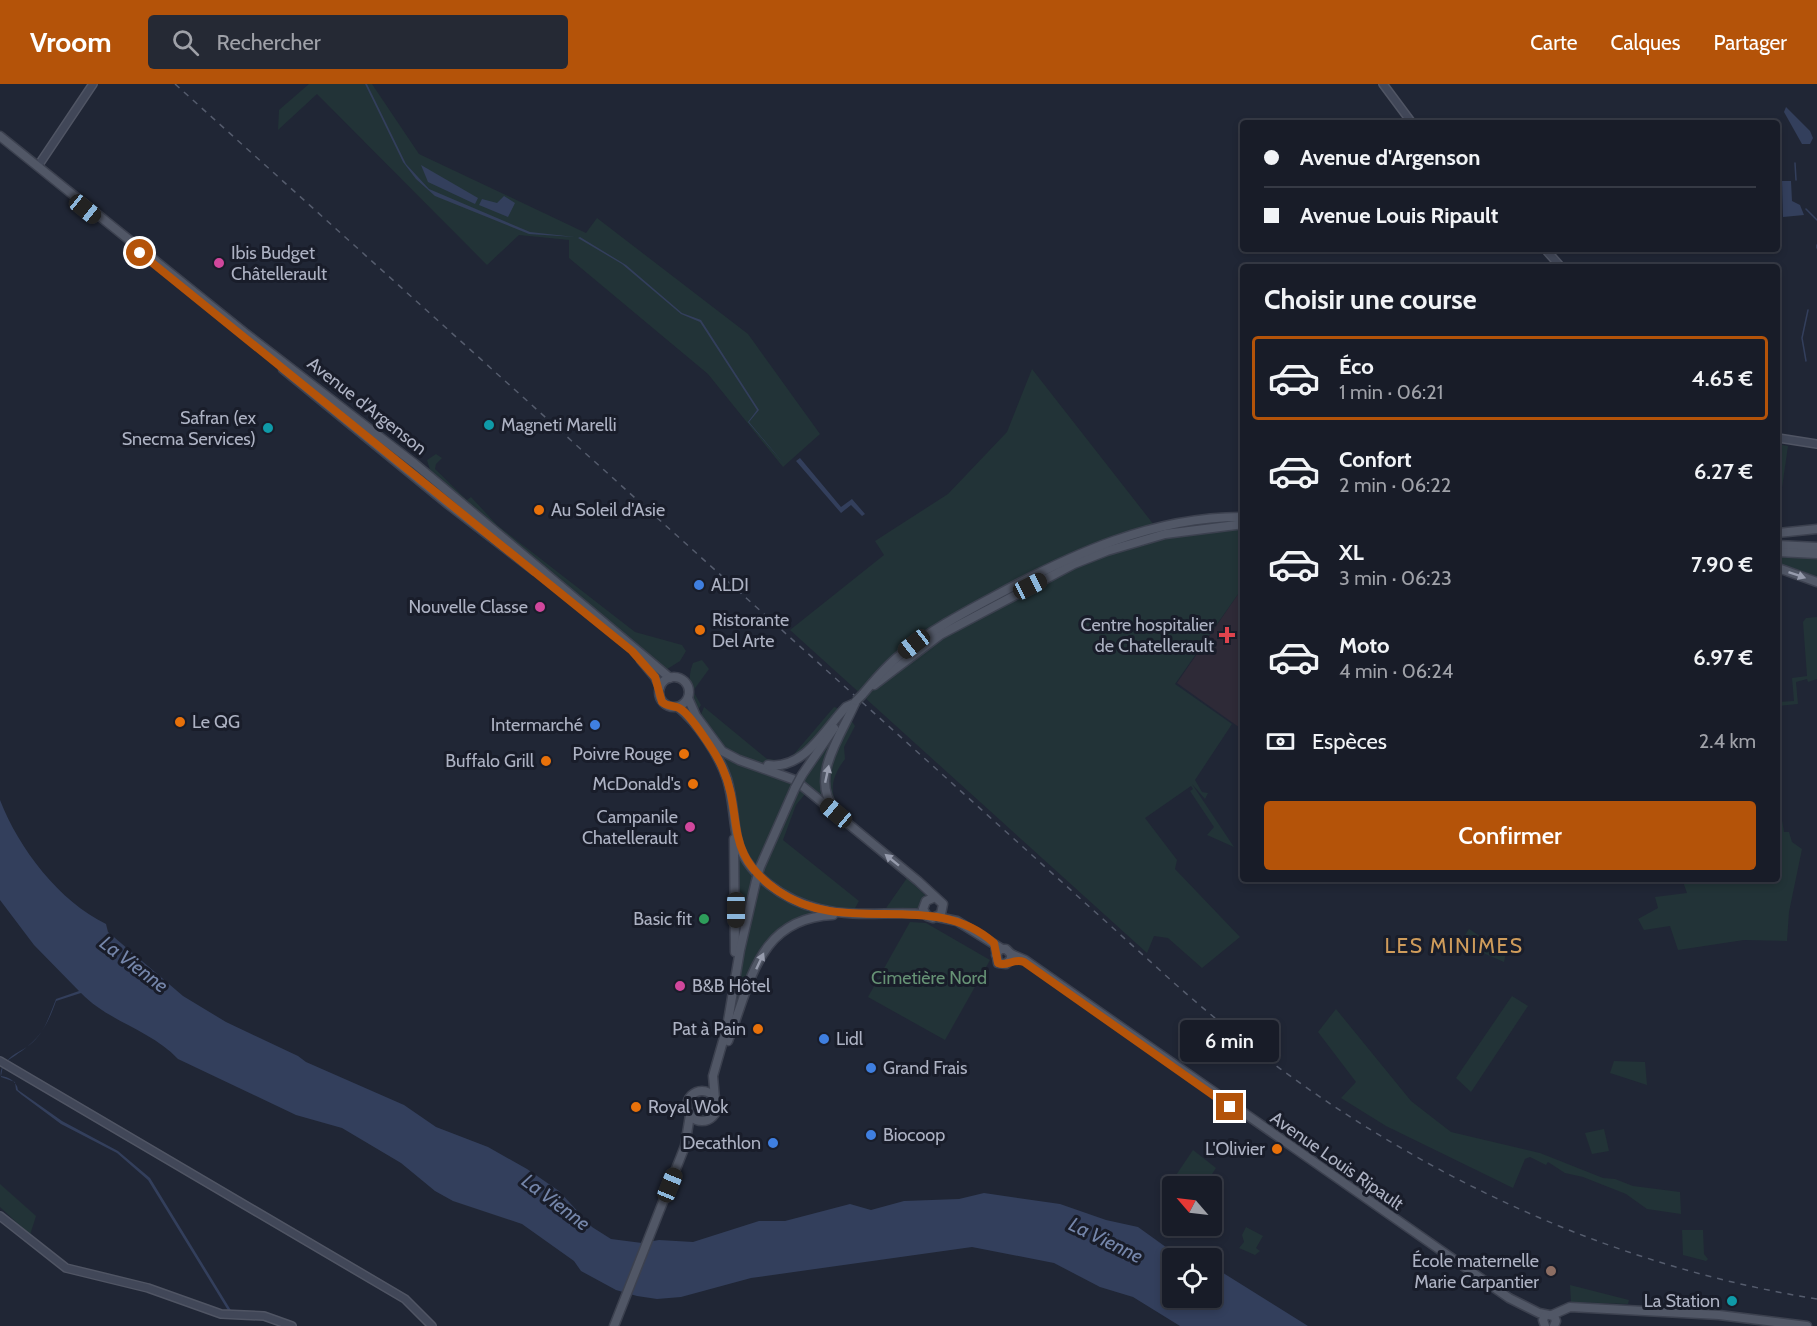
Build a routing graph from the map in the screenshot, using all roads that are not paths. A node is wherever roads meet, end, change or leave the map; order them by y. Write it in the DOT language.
graph roads {
  1 [pos="93,84"];
  2 [pos="1383,84"];
  3 [pos="1410,120"];
  4 [pos="0,135"];
  5 [pos="0,141"];
  6 [pos="38,166"];
  7 [pos="1548,252"];
  8 [pos="1558,264"];
  9 [pos="1780,438"];
  10 [pos="1817,444"];
  11 [pos="391,458"];
  12 [pos="415,464"];
  13 [pos="410,473"];
  14 [pos="435,480"];
  15 [pos="1240,517"];
  16 [pos="1240,525"];
  17 [pos="1817,529"];
  18 [pos="1780,533"];
  19 [pos="1780,545"];
  20 [pos="1817,547"];
  21 [pos="1780,552"];
  22 [pos="1817,554"];
  23 [pos="1780,569"];
  24 [pos="1817,582"];
  25 [pos="670,678"];
  26 [pos="660,687"];
  27 [pos="860,697"];
  28 [pos="688,698"];
  29 [pos="678,707"];
  30 [pos="750,763"];
  31 [pos="731,797"];
  32 [pos="849,824"];
  33 [pos="933,898"];
  34 [pos="943,907"];
  35 [pos="925,914"];
  36 [pos="855,915"];
  37 [pos="937,917"];
  38 [pos="957,921"];
  39 [pos="734,991"];
  40 [pos="720,1053"];
  41 [pos="0,1061"];
  42 [pos="713,1076"];
  43 [pos="701,1091"];
  44 [pos="715,1099"];
  45 [pos="690,1115"];
  46 [pos="705,1121"];
  47 [pos="686,1146"];
  48 [pos="0,1216"];
  49 [pos="1551,1321"];
  50 [pos="292,1326"];
  51 [pos="430,1326"];
  52 [pos="614,1326"];
  53 [pos="1807,1326"];
  1 -- 6 [label="street"];
  2 -- 3 [label="street"];
  4 -- 6 [label="main road, Avenue d'Argenson"];
  5 -- 11 [label="main road, Avenue d'Argenson"];
  6 -- 12 [label="main road, Avenue d'Argenson"];
  7 -- 8 [label="street"];
  9 -- 10 [label="street"];
  11 -- 12 [label="main road"];
  11 -- 13 [label="main road, Avenue d'Argenson"];
  12 -- 14 [label="main road, Avenue d'Argenson"];
  13 -- 14 [label="main road"];
  13 -- 26 [label="main road, Avenue d'Argenson"];
  14 -- 25 [label="main road, Avenue d'Argenson"];
  15 -- 27 [label="main road"];
  16 -- 27 [label="main road"];
  17 -- 18 [label="main road"];
  19 -- 20 [label="main road"];
  21 -- 22 [label="main road"];
  23 -- 24 [label="main road, one-way"];
  25 -- 26 [label="main road"];
  25 -- 28 [label="main road"];
  26 -- 29 [label="main road"];
  27 -- 30 [label="main road"];
  32 -- 27 [label="main road, one-way"];
  27 -- 39 [label="main road, bridge"];
  28 -- 29 [label="main road"];
  28 -- 30 [label="main road"];
  29 -- 31 [label="main road"];
  30 -- 32 [label="main road"];
  31 -- 36 [label="main road"];
  31 -- 39 [label="main road"];
  33 -- 32 [label="main road, one-way"];
  33 -- 34 [label="main road"];
  33 -- 35 [label="main road"];
  34 -- 37 [label="main road"];
  34 -- 38 [label="main road"];
  35 -- 36 [label="main road"];
  35 -- 37 [label="main road"];
  40 -- 36 [label="main road, one-way"];
  37 -- 38 [label="main road"];
  38 -- 49 [label="main road, Avenue Louis Ripault"];
  39 -- 40 [label="main road"];
  40 -- 42 [label="main road"];
  41 -- 51 [label="street"];
  42 -- 43 [label="main road"];
  42 -- 44 [label="main road"];
  43 -- 44 [label="main road"];
  43 -- 45 [label="main road"];
  44 -- 46 [label="main road"];
  45 -- 46 [label="main road"];
  45 -- 47 [label="main road"];
  46 -- 47 [label="main road"];
  47 -- 52 [label="main road"];
  48 -- 50 [label="street"];
  49 -- 53 [label="main road"];
}
